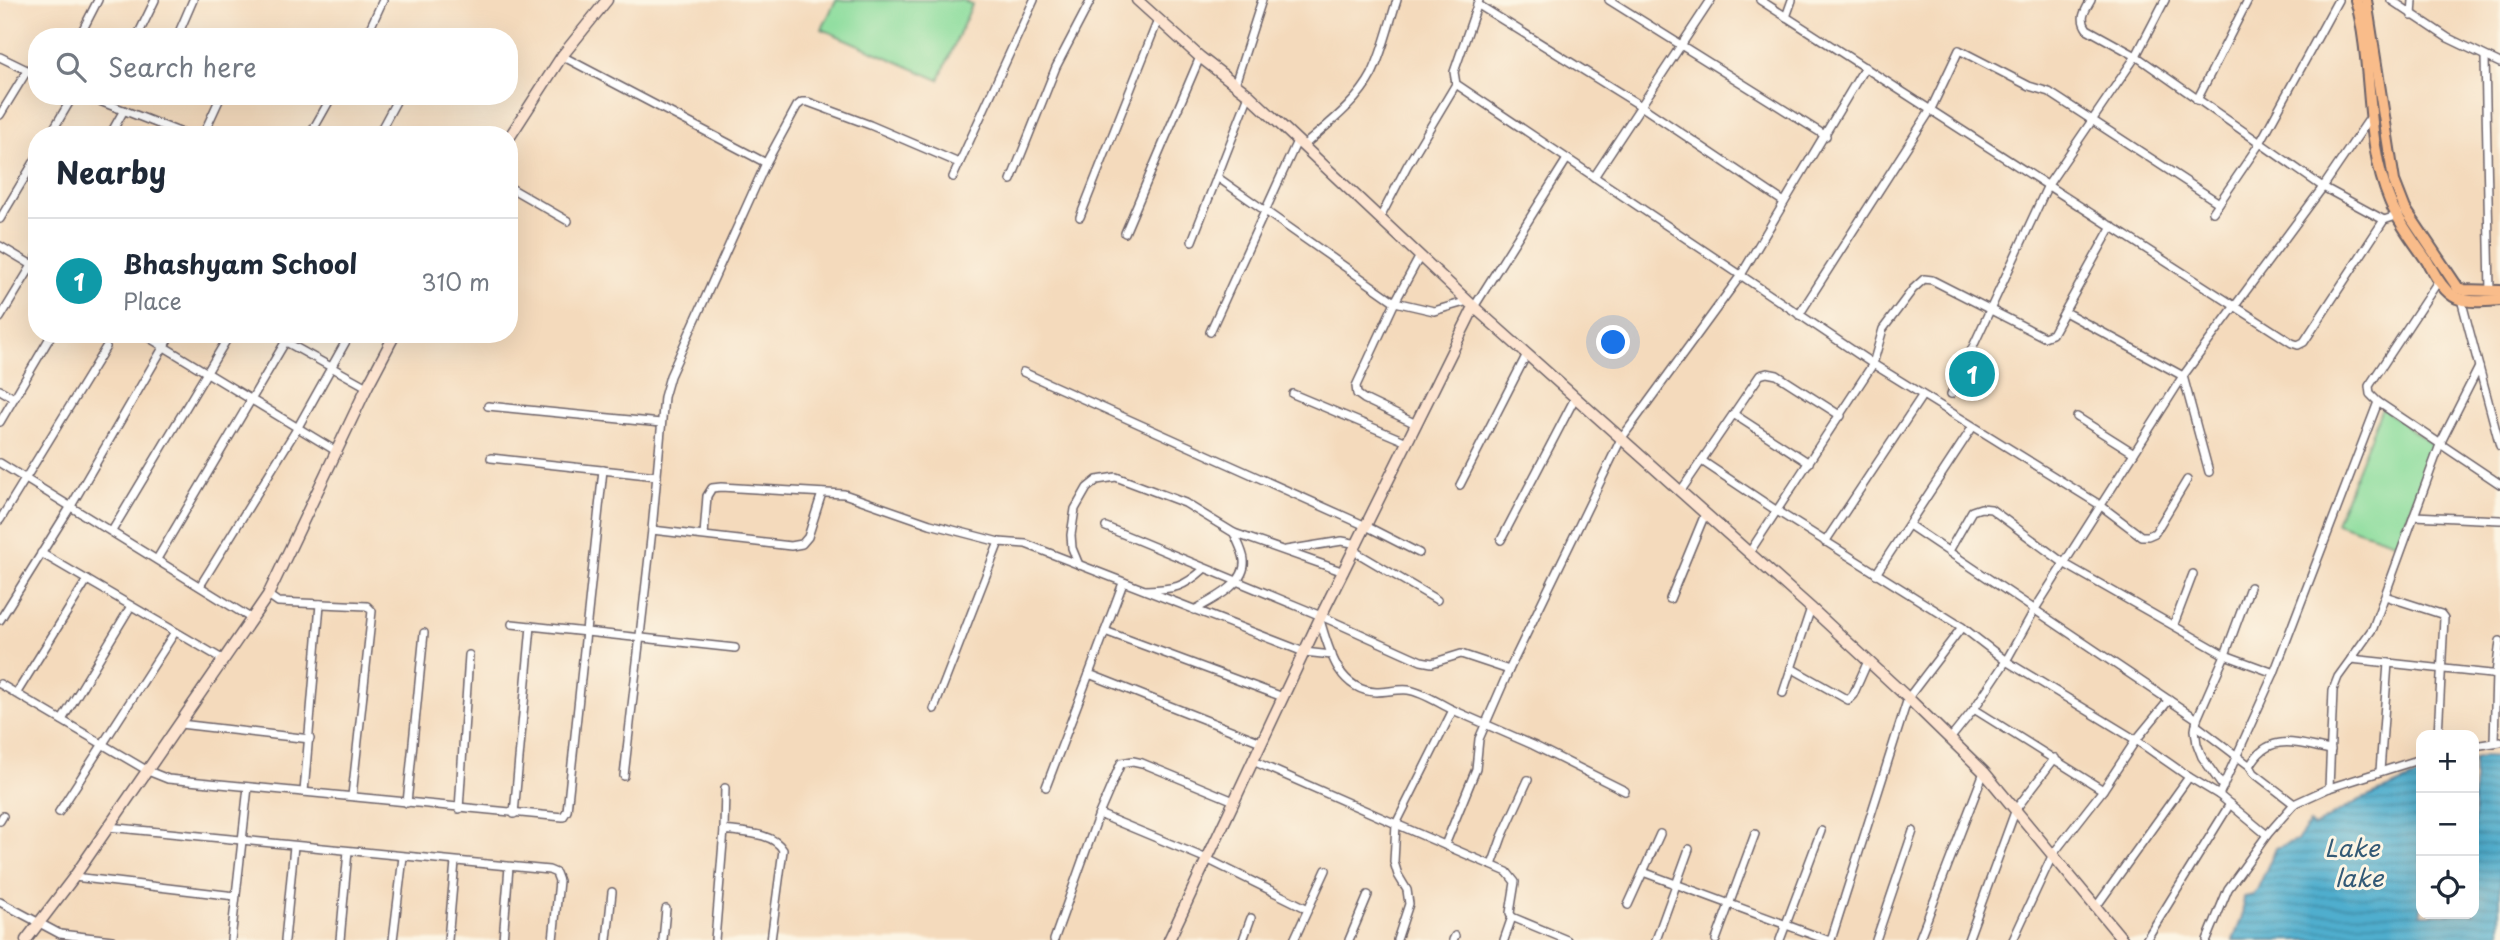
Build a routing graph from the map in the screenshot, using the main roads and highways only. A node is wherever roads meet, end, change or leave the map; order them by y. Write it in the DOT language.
graph roads {
  1 [pos="2357,0"];
  2 [pos="2366,0"];
  3 [pos="2402,214"];
  4 [pos="2495,291"];
  5 [pos="2500,300"];
  1 -- 3 [label="main road"];
  2 -- 3 [label="main road"];
  3 -- 4 [label="main road"];
  3 -- 5 [label="main road"];
}
